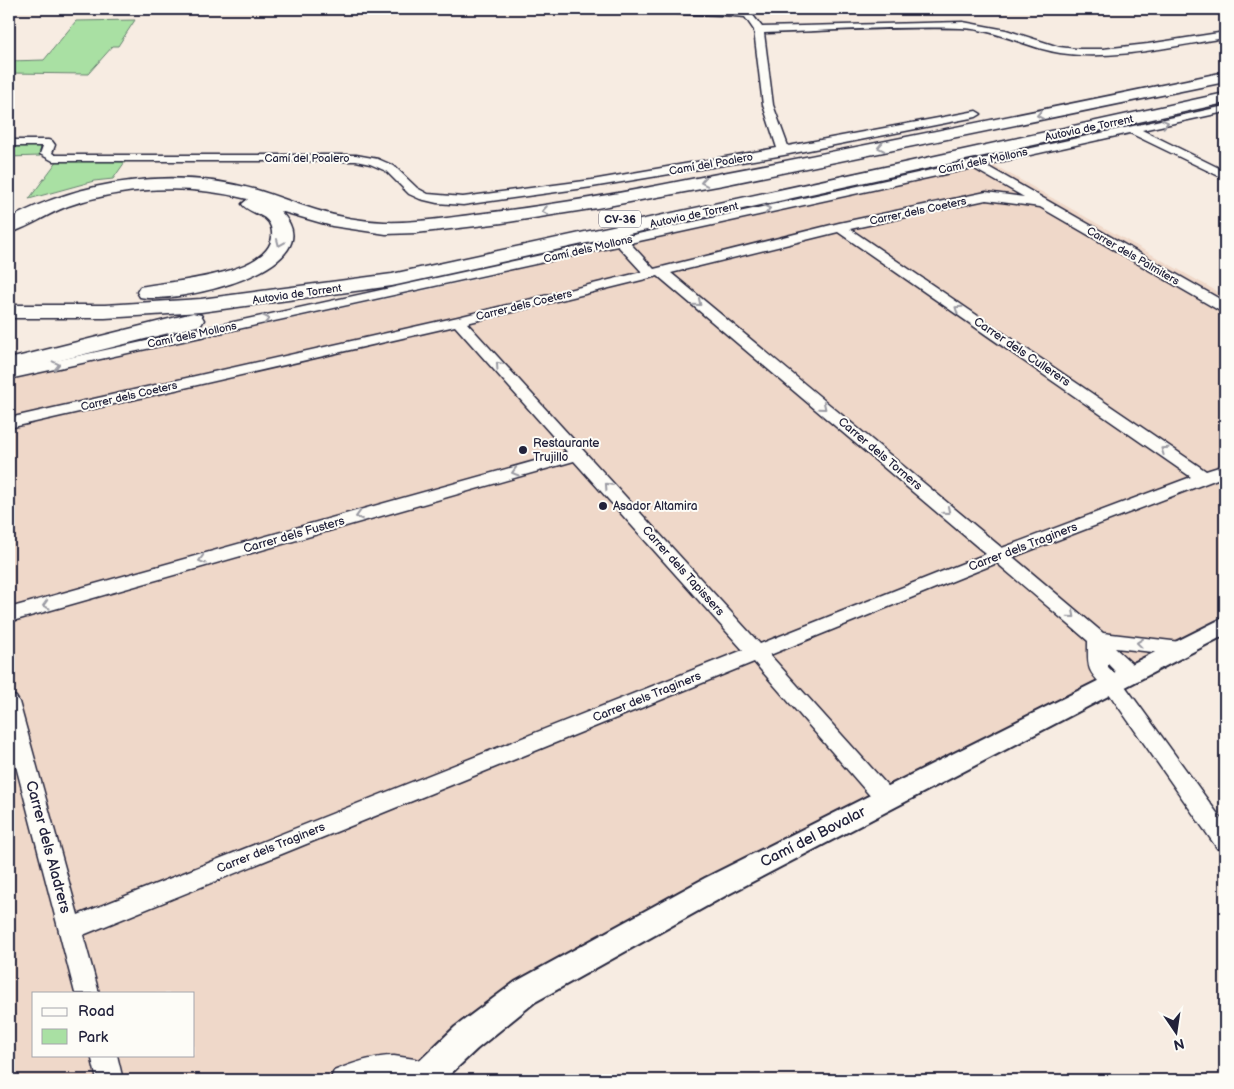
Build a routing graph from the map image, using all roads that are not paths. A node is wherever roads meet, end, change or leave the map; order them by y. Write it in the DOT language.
graph roads {
  1 [pos="624,9"];
  2 [pos="759,30"];
  3 [pos="1225,35"];
  4 [pos="1225,78"];
  5 [pos="1225,89"];
  6 [pos="1225,98"];
  7 [pos="1225,109"];
  8 [pos="976,114"];
  9 [pos="1132,130"];
  10 [pos="9,143"];
  11 [pos="784,152"];
  12 [pos="973,163"];
  13 [pos="1225,174"];
  14 [pos="812,178"];
  15 [pos="239,191"];
  16 [pos="1040,203"];
  17 [pos="9,227"];
  18 [pos="839,227"];
  19 [pos="9,241"];
  20 [pos="622,242"];
  21 [pos="532,251"];
  22 [pos="656,272"];
  23 [pos="9,294"];
  24 [pos="9,298"];
  25 [pos="1225,308"];
  26 [pos="9,312"];
  27 [pos="458,321"];
  28 [pos="9,366"];
  29 [pos="9,376"];
  30 [pos="9,423"];
  31 [pos="579,454"];
  32 [pos="1225,470"];
  33 [pos="1204,478"];
  34 [pos="1000,555"];
  35 [pos="9,615"];
  36 [pos="1225,625"];
  37 [pos="1098,639"];
  38 [pos="1182,648"];
  39 [pos="756,653"];
  40 [pos="1122,679"];
  41 [pos="9,702"];
  42 [pos="886,800"];
  43 [pos="1225,841"];
  44 [pos="70,929"];
  45 [pos="87,992"];
  46 [pos="104,1056"];
  47 [pos="425,1078"];
  48 [pos="110,1080"];
  49 [pos="343,1080"];
  1 -- 2 [label="street"];
  2 -- 3 [label="street"];
  2 -- 11 [label="street"];
  4 -- 15 [label="highway, one-way"];
  5 -- 14 [label="highway, Autovia de Torrent / CV-36"];
  6 -- 21 [label="highway, Autovia de Torrent / CV-36"];
  9 -- 7 [label="street, Camí dels Mollons, one-way"];
  8 -- 11 [label="street"];
  9 -- 12 [label="street, Camí dels Mollons"];
  9 -- 13 [label="street"];
  10 -- 11 [label="street, Camí del Poalero"];
  12 -- 16 [label="street, Carrer dels Palmiters"];
  20 -- 12 [label="street, Camí dels Mollons, one-way"];
  14 -- 15 [label="highway"];
  14 -- 24 [label="highway, Autovia de Torrent / CV-36"];
  15 -- 17 [label="highway"];
  16 -- 18 [label="street, Carrer dels Coeters"];
  16 -- 25 [label="street, Carrer dels Palmiters"];
  18 -- 22 [label="street, Carrer dels Coeters"];
  33 -- 18 [label="street, Carrer dels Cullerers, one-way"];
  19 -- 23 [label="highway, one-way"];
  20 -- 22 [label="street, Carrer dels Torners"];
  29 -- 20 [label="street, Camí dels Mollons, one-way"];
  21 -- 26 [label="highway, Autovia de Torrent / CV-36"];
  21 -- 28 [label="highway"];
  22 -- 27 [label="street, Carrer dels Coeters"];
  22 -- 34 [label="street, Carrer dels Torners, one-way"];
  27 -- 30 [label="street, Carrer dels Coeters"];
  31 -- 27 [label="street, Carrer dels Tapissers, one-way"];
  31 -- 35 [label="street, Carrer dels Fusters, one-way"];
  39 -- 31 [label="street, Carrer dels Tapissers, one-way"];
  32 -- 33 [label="street, Carrer dels Traginers"];
  33 -- 34 [label="street, Carrer dels Traginers"];
  34 -- 37 [label="street, Carrer dels Torners, one-way"];
  34 -- 39 [label="street, Carrer dels Traginers"];
  36 -- 38 [label="street, Camí del Bovalar"];
  38 -- 37 [label="street, one-way"];
  37 -- 40 [label="street"];
  38 -- 40 [label="street, Camí del Bovalar"];
  39 -- 42 [label="street, Carrer dels Tapissers"];
  39 -- 44 [label="street, Carrer dels Traginers"];
  40 -- 42 [label="street, Camí del Bovalar"];
  40 -- 43 [label="street"];
  41 -- 44 [label="street, Carrer dels Aladrers"];
  42 -- 47 [label="street, Camí del Bovalar"];
  44 -- 45 [label="street, Carrer dels Aladrers"];
  46 -- 48 [label="street"];
  47 -- 49 [label="street"];
}
